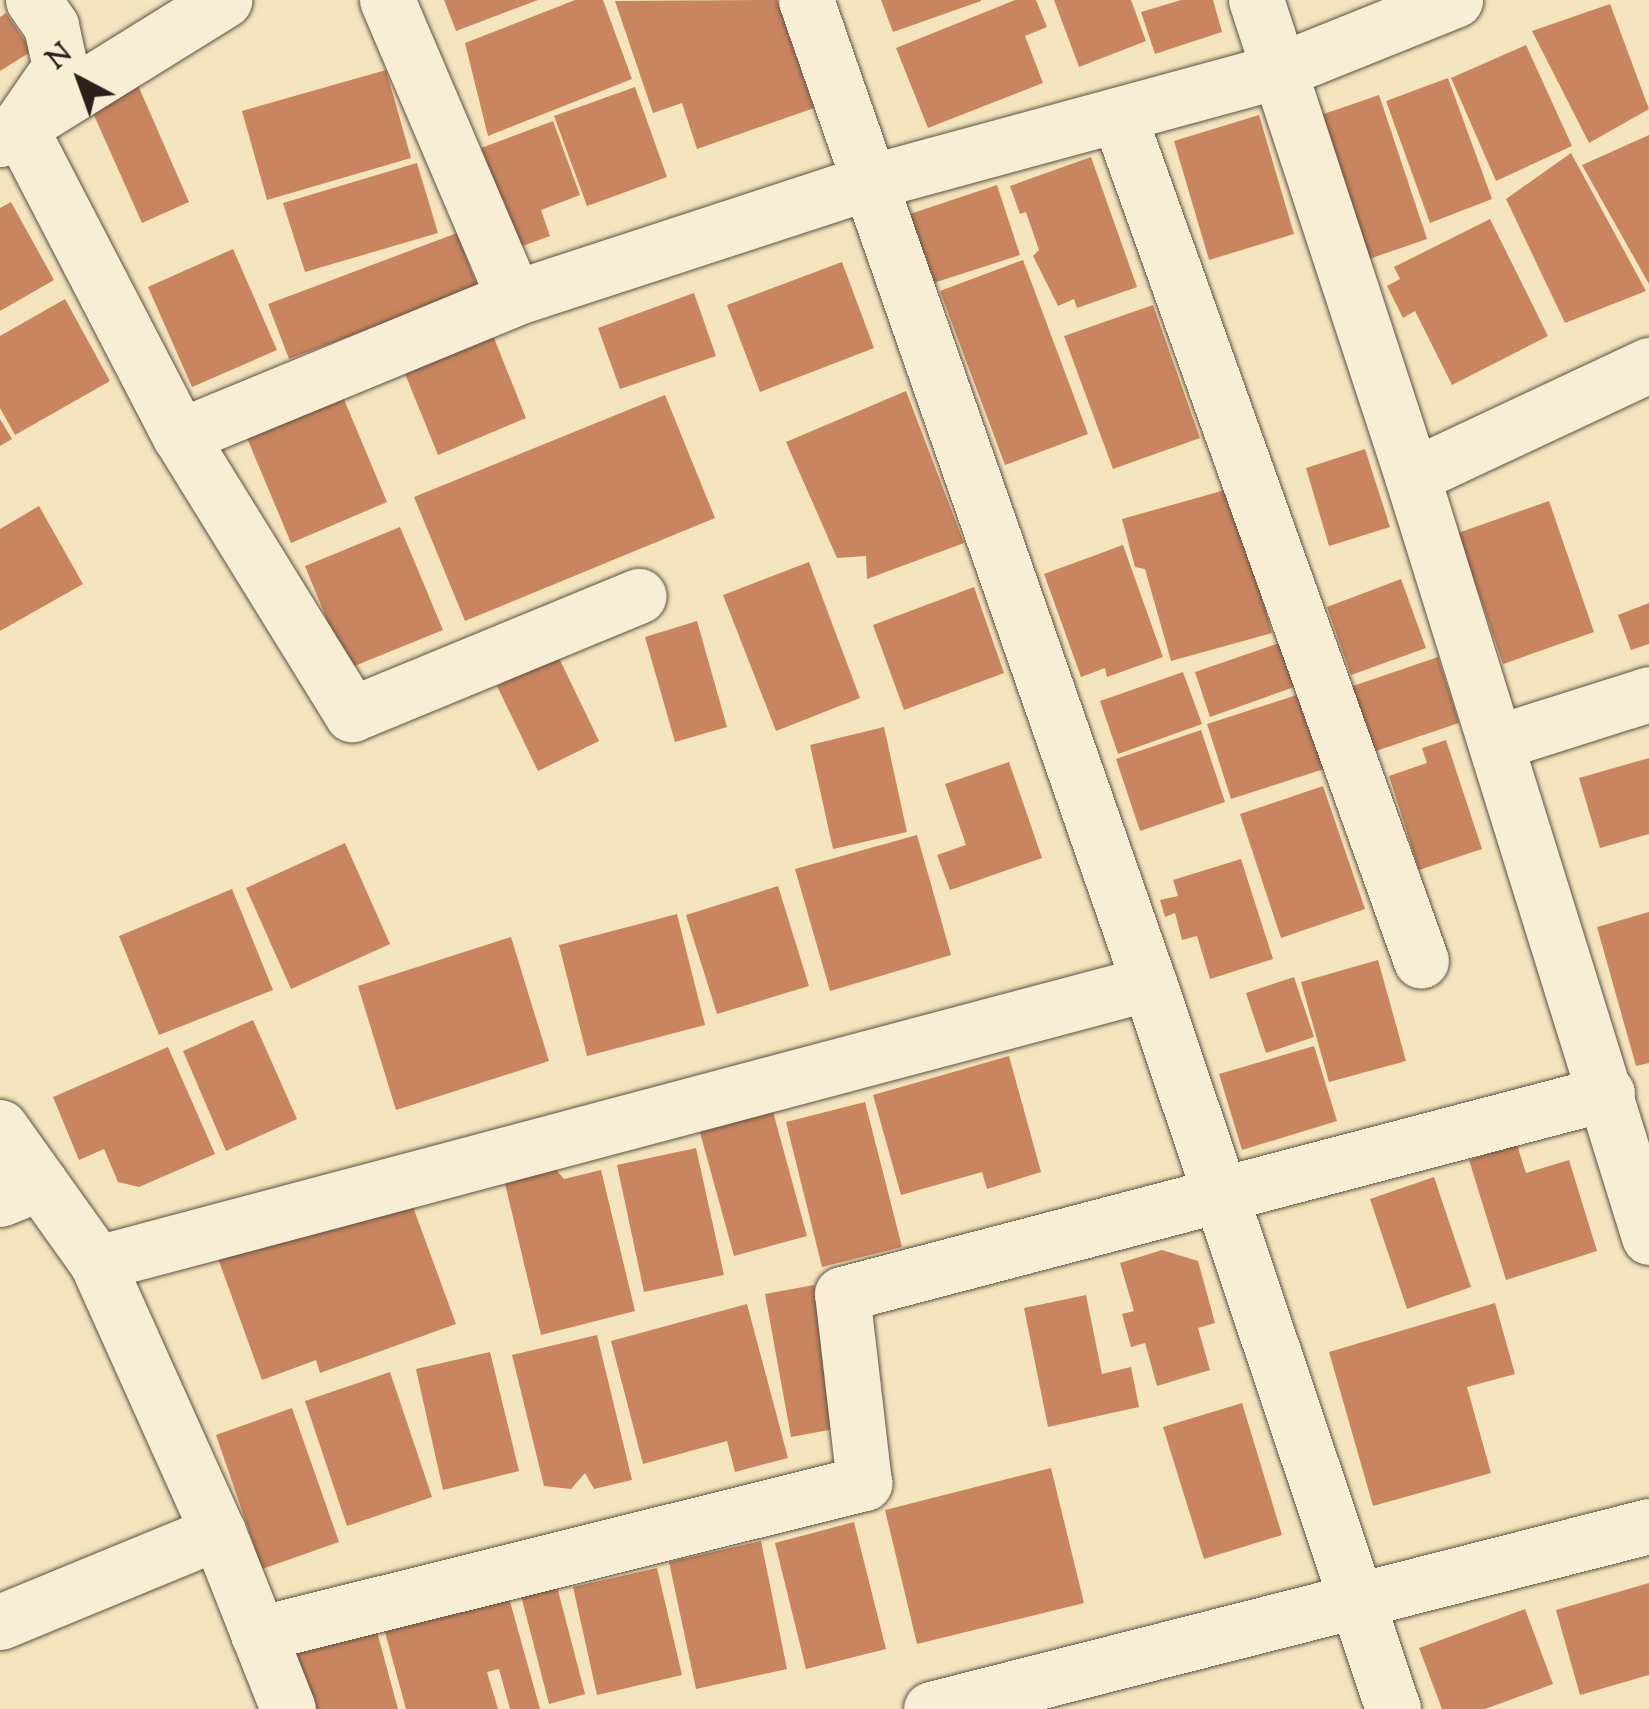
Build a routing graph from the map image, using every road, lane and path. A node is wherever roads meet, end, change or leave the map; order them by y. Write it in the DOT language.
graph roads {
  1 [pos="33,0"];
  2 [pos="224,0"];
  3 [pos="387,0"];
  4 [pos="806,0"];
  5 [pos="1256,0"];
  6 [pos="1456,0"];
  7 [pos="1278,72"];
  8 [pos="1119,117"];
  9 [pos="10,133"];
  10 [pos="866,184"];
  11 [pos="514,298"];
  12 [pos="1649,365"];
  13 [pos="180,436"];
  14 [pos="1412,476"];
  15 [pos="638,596"];
  16 [pos="1649,694"];
  17 [pos="1498,742"];
  18 [pos="1420,962"];
  19 [pos="1149,983"];
  20 [pos="1607,1093"];
  21 [pos="0,1127"];
  22 [pos="20,1191"];
  23 [pos="1221,1198"];
  24 [pos="1649,1236"];
  25 [pos="97,1262"];
  26 [pos="1649,1526"];
  27 [pos="218,1532"];
  28 [pos="1359,1599"];
  29 [pos="0,1622"];
  30 [pos="258,1634"];
  31 [pos="1066,1692"];
  32 [pos="288,1709"];
  33 [pos="931,1709"];
  34 [pos="1393,1709"];
  1 -- 9 [label="street"];
  2 -- 9 [label="street"];
  3 -- 11 [label="street"];
  4 -- 10 [label="street"];
  5 -- 7 [label="street"];
  6 -- 7 [label="street"];
  7 -- 8 [label="street"];
  7 -- 14 [label="street"];
  8 -- 10 [label="street"];
  8 -- 18 [label="street"];
  9 -- 13 [label="street"];
  10 -- 11 [label="street"];
  10 -- 19 [label="street"];
  11 -- 13 [label="street"];
  12 -- 14 [label="street"];
  13 -- 15 [label="street"];
  14 -- 17 [label="street"];
  16 -- 17 [label="street"];
  17 -- 20 [label="street"];
  19 -- 23 [label="street"];
  19 -- 25 [label="street"];
  20 -- 23 [label="street"];
  20 -- 24 [label="street"];
  21 -- 22 [label="street"];
  22 -- 25 [label="street"];
  23 -- 28 [label="street"];
  23 -- 30 [label="street"];
  25 -- 27 [label="street"];
  26 -- 28 [label="street"];
  27 -- 29 [label="street"];
  27 -- 30 [label="street"];
  28 -- 31 [label="street"];
  28 -- 34 [label="street"];
  30 -- 32 [label="street"];
  31 -- 33 [label="street"];
}
